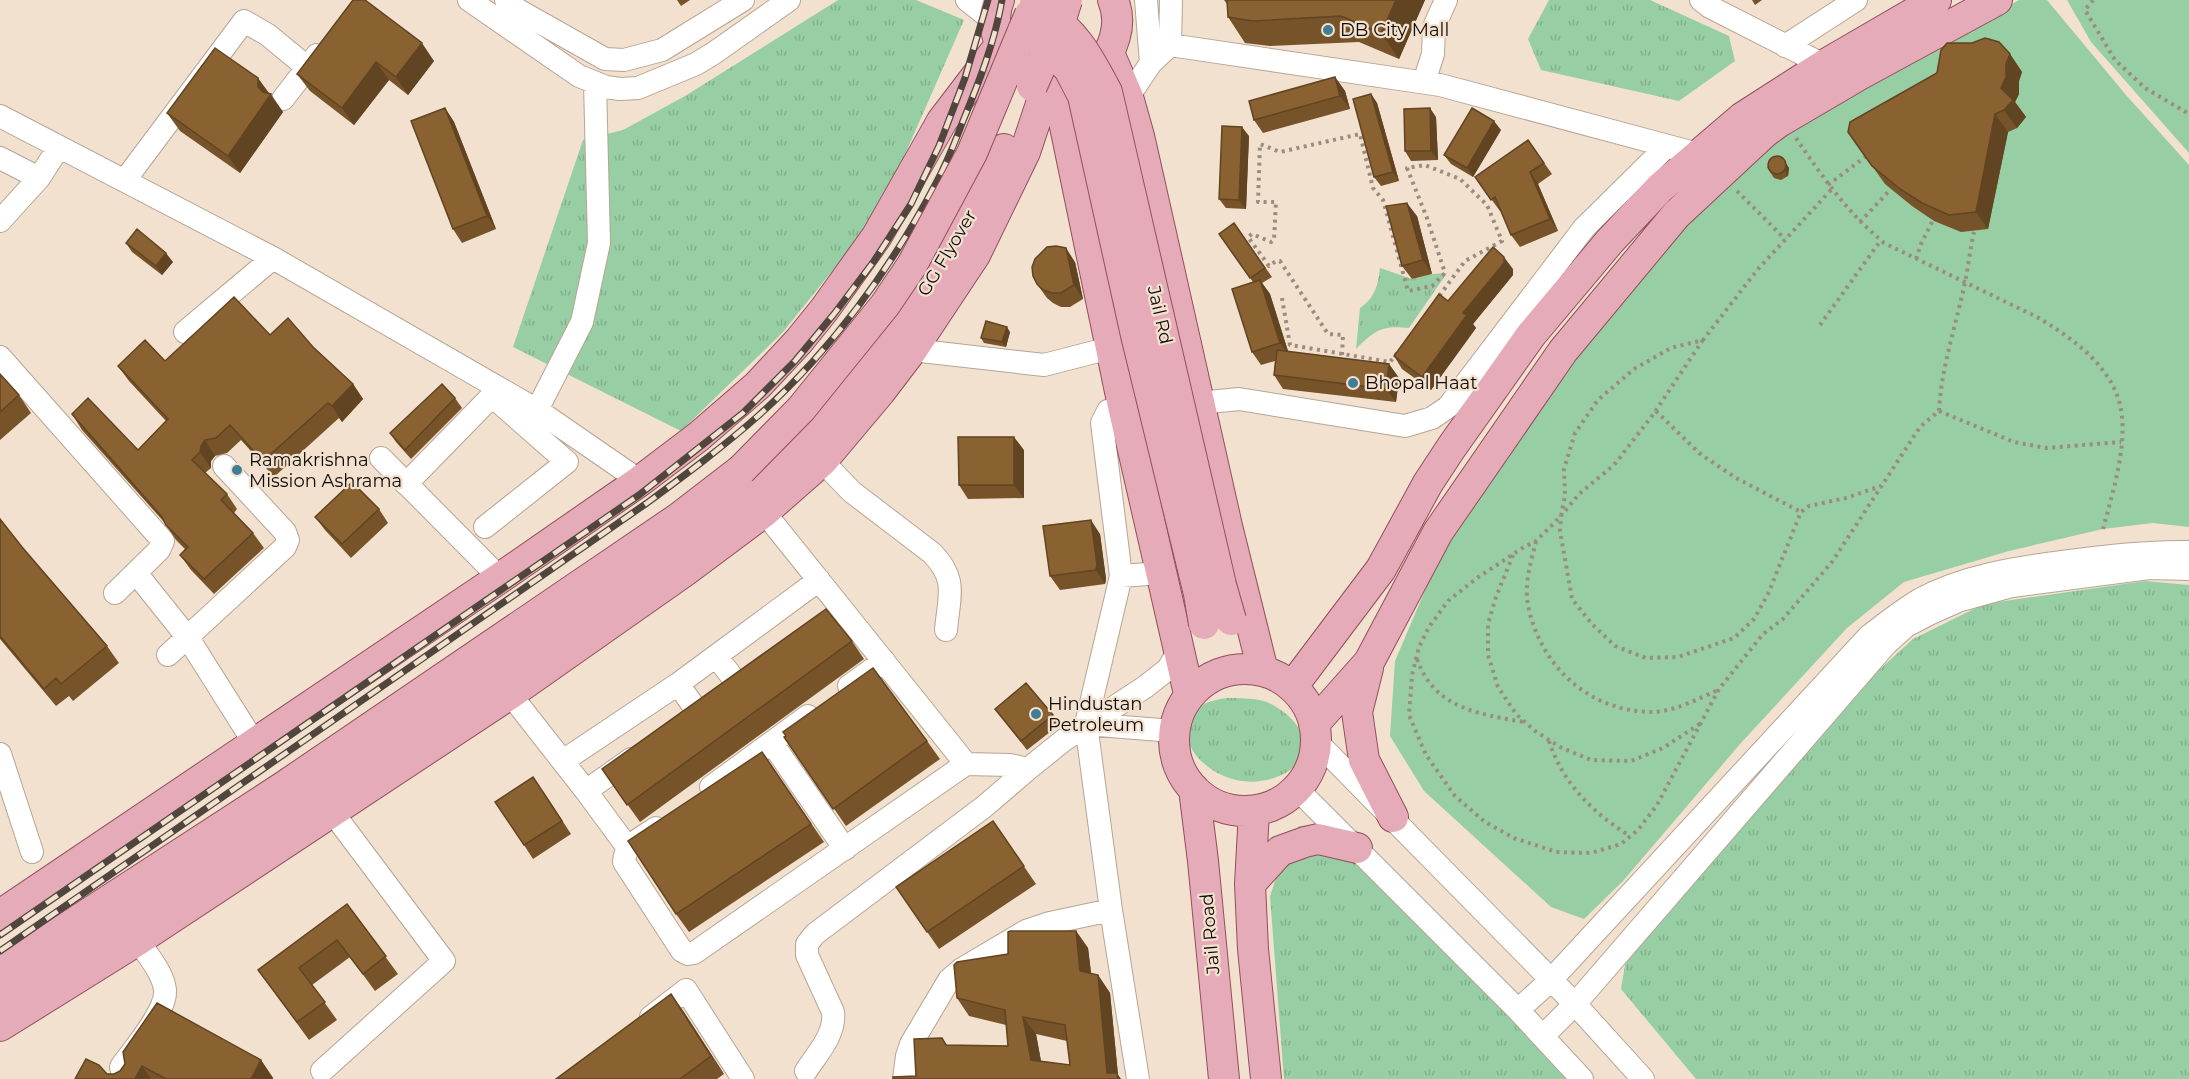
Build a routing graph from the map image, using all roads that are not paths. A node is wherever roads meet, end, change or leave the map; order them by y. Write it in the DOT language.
graph roads {
  1 [pos="469,0"];
  2 [pos="744,0"];
  3 [pos="789,0"];
  4 [pos="967,0"];
  5 [pos="1113,0"];
  6 [pos="1146,0"];
  7 [pos="1171,0"];
  8 [pos="1446,0"];
  9 [pos="1701,0"];
  10 [pos="1856,0"];
  11 [pos="1936,0"];
  12 [pos="1997,0"];
  13 [pos="510,7"];
  14 [pos="1064,11"];
  15 [pos="1015,17"];
  16 [pos="329,39"];
  17 [pos="1170,45"];
  18 [pos="1785,46"];
  19 [pos="1049,49"];
  20 [pos="1108,53"];
  21 [pos="1151,63"];
  22 [pos="1824,65"];
  23 [pos="308,68"];
  24 [pos="1424,82"];
  25 [pos="595,83"];
  26 [pos="1052,83"];
  27 [pos="1128,97"];
  28 [pos="283,99"];
  29 [pos="0,116"];
  30 [pos="1668,146"];
  31 [pos="60,147"];
  32 [pos="1698,154"];
  33 [pos="0,158"];
  34 [pos="39,178"];
  35 [pos="124,180"];
  36 [pos="0,221"];
  37 [pos="273,258"];
  38 [pos="185,332"];
  39 [pos="1110,348"];
  40 [pos="912,350"];
  41 [pos="0,357"];
  42 [pos="1199,403"];
  43 [pos="1123,406"];
  44 [pos="537,410"];
  45 [pos="381,458"];
  46 [pos="822,460"];
  47 [pos="224,466"];
  48 [pos="640,481"];
  49 [pos="406,484"];
  50 [pos="764,512"];
  51 [pos="485,527"];
  52 [pos="2189,552"];
  53 [pos="2189,569"];
  54 [pos="136,573"];
  55 [pos="1161,573"];
  56 [pos="1121,576"];
  57 [pos="500,578"];
  58 [pos="819,580"];
  59 [pos="115,593"];
  60 [pos="841,607"];
  61 [pos="822,621"];
  62 [pos="1217,622"];
  63 [pos="946,630"];
  64 [pos="188,638"];
  65 [pos="1256,640"];
  66 [pos="1179,647"];
  67 [pos="168,655"];
  68 [pos="716,656"];
  69 [pos="884,661"];
  70 [pos="1369,662"];
  71 [pos="756,669"];
  72 [pos="1263,671"];
  73 [pos="678,684"];
  74 [pos="1292,687"];
  75 [pos="510,694"];
  76 [pos="1189,694"];
  77 [pos="717,697"];
  78 [pos="678,724"];
  79 [pos="1086,724"];
  80 [pos="1173,731"];
  81 [pos="1315,733"];
  82 [pos="772,743"];
  83 [pos="255,744"];
  84 [pos="651,744"];
  85 [pos="0,754"];
  86 [pos="563,761"];
  87 [pos="966,764"];
  88 [pos="1034,764"];
  89 [pos="1194,789"];
  90 [pos="1297,789"];
  91 [pos="586,791"];
  92 [pos="695,799"];
  93 [pos="1254,811"];
  94 [pos="333,813"];
  95 [pos="676,813"];
  96 [pos="1393,817"];
  97 [pos="628,848"];
  98 [pos="1357,848"];
  99 [pos="845,849"];
  100 [pos="32,852"];
  101 [pos="1250,884"];
  102 [pos="1111,910"];
  103 [pos="0,915"];
  104 [pos="138,940"];
  105 [pos="0,971"];
  106 [pos="1551,980"];
  107 [pos="0,997"];
  108 [pos="1575,1004"];
  109 [pos="1518,1010"];
  110 [pos="0,1026"];
  111 [pos="632,1031"];
  112 [pos="1543,1036"];
  113 [pos="322,1071"];
  114 [pos="806,1071"];
  115 [pos="124,1079"];
  116 [pos="743,1079"];
  117 [pos="904,1079"];
  118 [pos="1138,1079"];
  119 [pos="1224,1079"];
  120 [pos="1266,1079"];
  121 [pos="1582,1079"];
  122 [pos="1642,1079"];
  1 -- 13 [label="street"];
  2 -- 13 [label="street"];
  3 -- 25 [label="street"];
  4 -- 15 [label="street"];
  5 -- 20 [label="main road"];
  6 -- 21 [label="street"];
  7 -- 17 [label="street"];
  8 -- 24 [label="street"];
  9 -- 18 [label="street"];
  10 -- 18 [label="street"];
  11 -- 22 [label="main road"];
  12 -- 70 [label="main road"];
  13 -- 25 [label="street"];
  14 -- 15 [label="main road, Jail Rd, bridge"];
  14 -- 19 [label="main road, GG Flyover, bridge"];
  14 -- 62 [label="main road, Jail Rd, bridge"];
  15 -- 19 [label="main road, Jail Rd, bridge"];
  15 -- 26 [label="main road"];
  15 -- 48 [label="main road"];
  15 -- 105 [label="main road, GG Flyover, bridge"];
  16 -- 23 [label="street"];
  17 -- 21 [label="street"];
  17 -- 24 [label="street"];
  18 -- 22 [label="street"];
  19 -- 62 [label="main road, Jail Rd, bridge"];
  19 -- 107 [label="main road, GG Flyover, bridge"];
  20 -- 26 [label="main road"];
  20 -- 27 [label="main road"];
  21 -- 27 [label="street"];
  22 -- 32 [label="main road"];
  23 -- 28 [label="street"];
  23 -- 35 [label="street"];
  24 -- 30 [label="street"];
  25 -- 44 [label="street"];
  26 -- 39 [label="main road"];
  26 -- 40 [label="main road"];
  27 -- 42 [label="main road"];
  29 -- 31 [label="street"];
  30 -- 32 [label="street"];
  30 -- 42 [label="street"];
  31 -- 34 [label="street"];
  31 -- 35 [label="street"];
  32 -- 74 [label="main road"];
  33 -- 34 [label="street"];
  34 -- 36 [label="street"];
  35 -- 37 [label="street"];
  37 -- 38 [label="street"];
  37 -- 44 [label="street"];
  39 -- 40 [label="street"];
  39 -- 43 [label="main road"];
  40 -- 46 [label="main road"];
  41 -- 54 [label="street"];
  42 -- 65 [label="main road"];
  43 -- 55 [label="main road"];
  43 -- 56 [label="street"];
  44 -- 48 [label="street"];
  45 -- 49 [label="street"];
  46 -- 50 [label="main road"];
  46 -- 63 [label="street"];
  47 -- 64 [label="street"];
  48 -- 57 [label="main road"];
  49 -- 51 [label="street"];
  49 -- 57 [label="street"];
  50 -- 58 [label="street"];
  50 -- 75 [label="main road"];
  52 -- 106 [label="street"];
  53 -- 108 [label="street"];
  54 -- 59 [label="street"];
  54 -- 64 [label="street"];
  55 -- 56 [label="street"];
  55 -- 66 [label="main road"];
  56 -- 79 [label="street"];
  57 -- 83 [label="main road"];
  58 -- 60 [label="street"];
  58 -- 68 [label="street"];
  60 -- 61 [label="street"];
  60 -- 69 [label="street"];
  62 -- 65 [label="main road"];
  62 -- 66 [label="main road"];
  64 -- 67 [label="street"];
  64 -- 83 [label="street"];
  65 -- 72 [label="main road"];
  66 -- 76 [label="main road"];
  66 -- 79 [label="street"];
  68 -- 73 [label="street"];
  68 -- 77 [label="street"];
  69 -- 82 [label="street"];
  69 -- 87 [label="street"];
  70 -- 81 [label="main road"];
  70 -- 96 [label="main road"];
  71 -- 77 [label="street"];
  72 -- 74 [label="main road"];
  72 -- 76 [label="main road"];
  73 -- 77 [label="street"];
  73 -- 86 [label="street"];
  74 -- 81 [label="main road"];
  75 -- 86 [label="street"];
  75 -- 94 [label="main road"];
  76 -- 80 [label="main road"];
  77 -- 78 [label="street"];
  79 -- 80 [label="street"];
  79 -- 88 [label="street"];
  79 -- 102 [label="street"];
  80 -- 89 [label="main road"];
  81 -- 90 [label="main road"];
  81 -- 96 [label="street"];
  82 -- 92 [label="street"];
  82 -- 99 [label="street"];
  83 -- 103 [label="main road"];
  84 -- 91 [label="street"];
  85 -- 100 [label="street"];
  86 -- 91 [label="street"];
  87 -- 88 [label="street"];
  87 -- 99 [label="street"];
  88 -- 114 [label="street"];
  89 -- 93 [label="main road"];
  89 -- 119 [label="main road, Jail Road"];
  90 -- 93 [label="main road"];
  90 -- 98 [label="street"];
  91 -- 97 [label="street"];
  93 -- 101 [label="main road"];
  94 -- 104 [label="main road"];
  94 -- 113 [label="street"];
  95 -- 97 [label="street"];
  96 -- 106 [label="street"];
  97 -- 99 [label="street"];
  98 -- 101 [label="main road"];
  98 -- 109 [label="street"];
  101 -- 120 [label="main road"];
  102 -- 117 [label="street"];
  102 -- 118 [label="street"];
  104 -- 110 [label="main road"];
  104 -- 115 [label="street"];
  106 -- 108 [label="street"];
  106 -- 109 [label="street"];
  108 -- 112 [label="street"];
  108 -- 122 [label="street"];
  109 -- 112 [label="street"];
  111 -- 116 [label="street"];
  112 -- 121 [label="street"];
}
